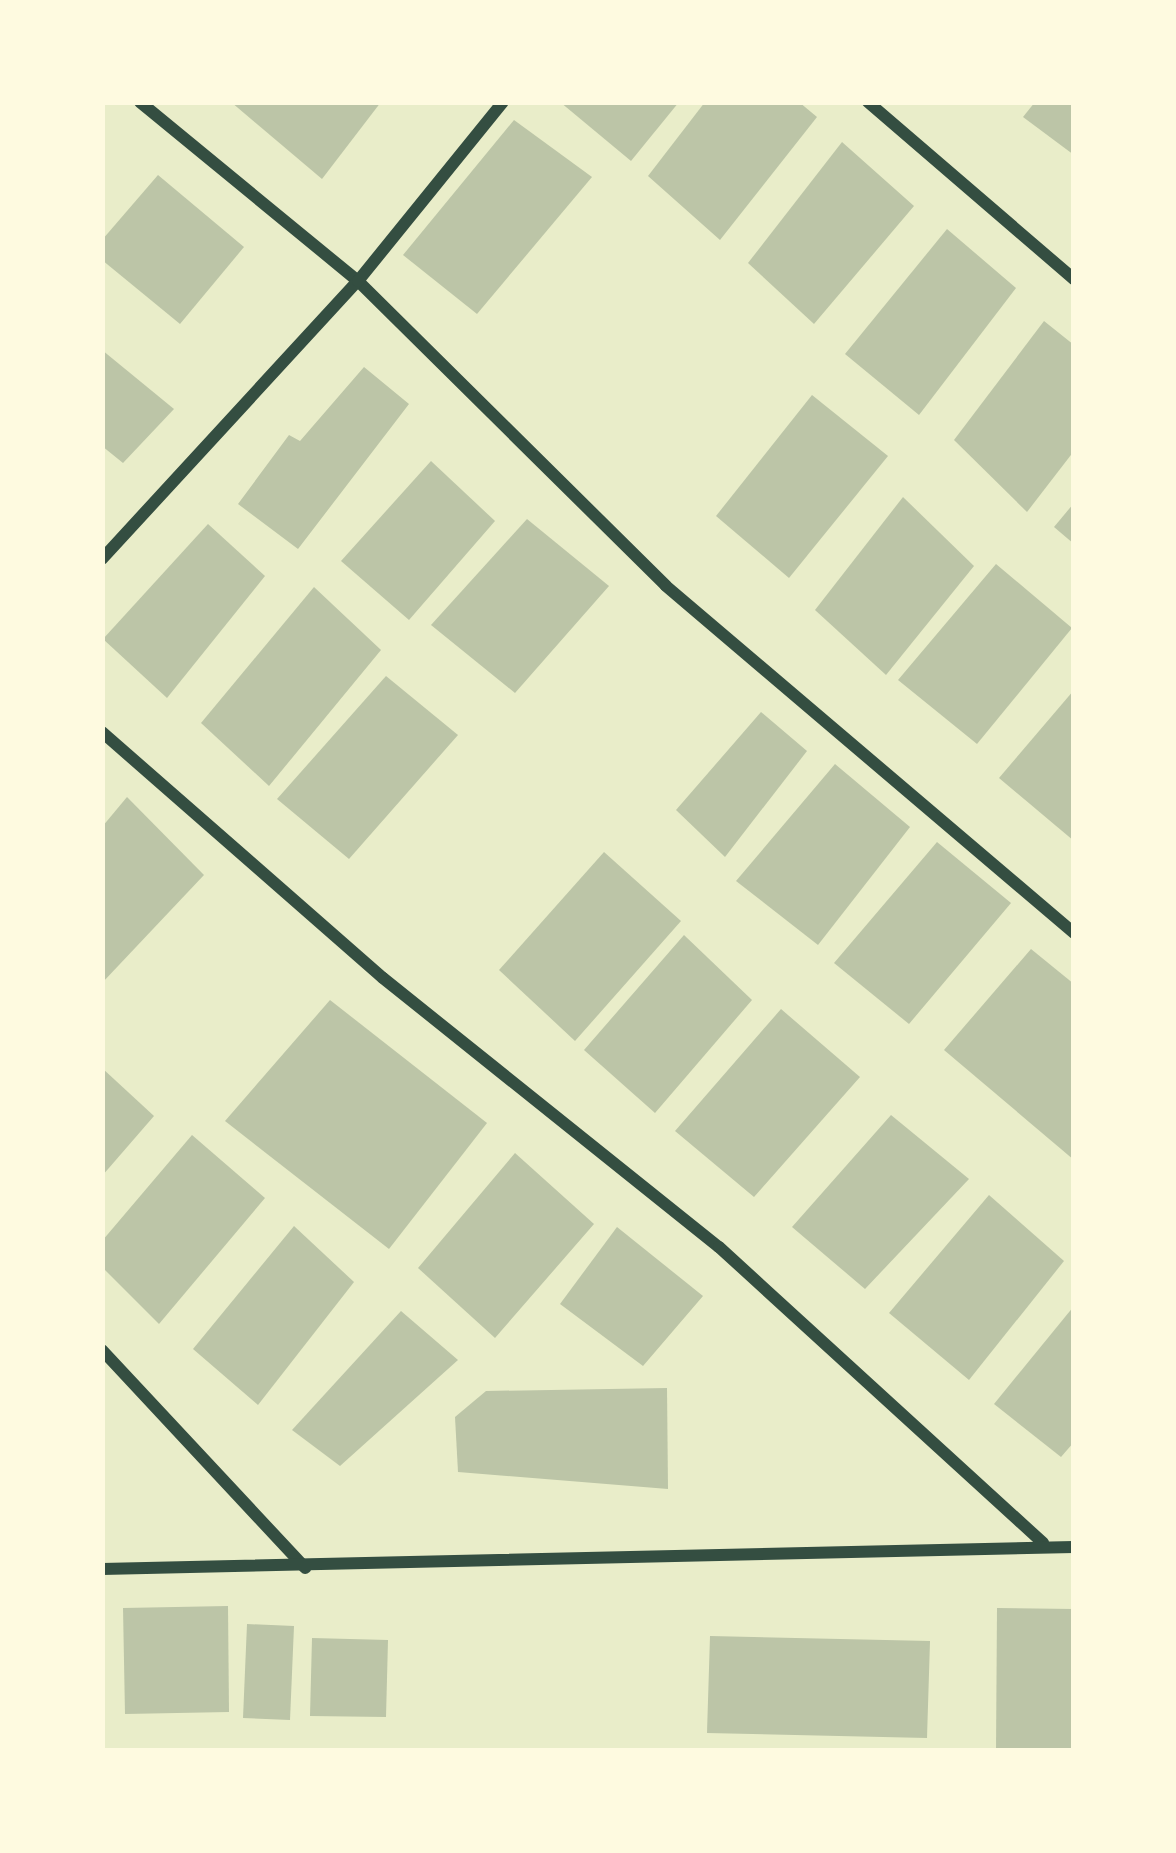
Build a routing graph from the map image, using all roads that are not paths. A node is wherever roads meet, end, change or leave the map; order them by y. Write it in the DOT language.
graph roads {
  1 [pos="140,102"];
  2 [pos="503,102"];
  3 [pos="868,102"];
  4 [pos="1074,279"];
  5 [pos="358,281"];
  6 [pos="102,559"];
  7 [pos="102,732"];
  8 [pos="1074,933"];
  9 [pos="102,1350"];
  10 [pos="1043,1543"];
  11 [pos="1074,1546"];
  12 [pos="305,1568"];
  13 [pos="102,1569"];
  1 -- 5 [label="street"];
  2 -- 5 [label="street"];
  3 -- 4 [label="street"];
  5 -- 6 [label="street"];
  5 -- 8 [label="street"];
  7 -- 10 [label="street"];
  9 -- 12 [label="street"];
  10 -- 11 [label="street"];
  10 -- 12 [label="street"];
  12 -- 13 [label="street"];
}
